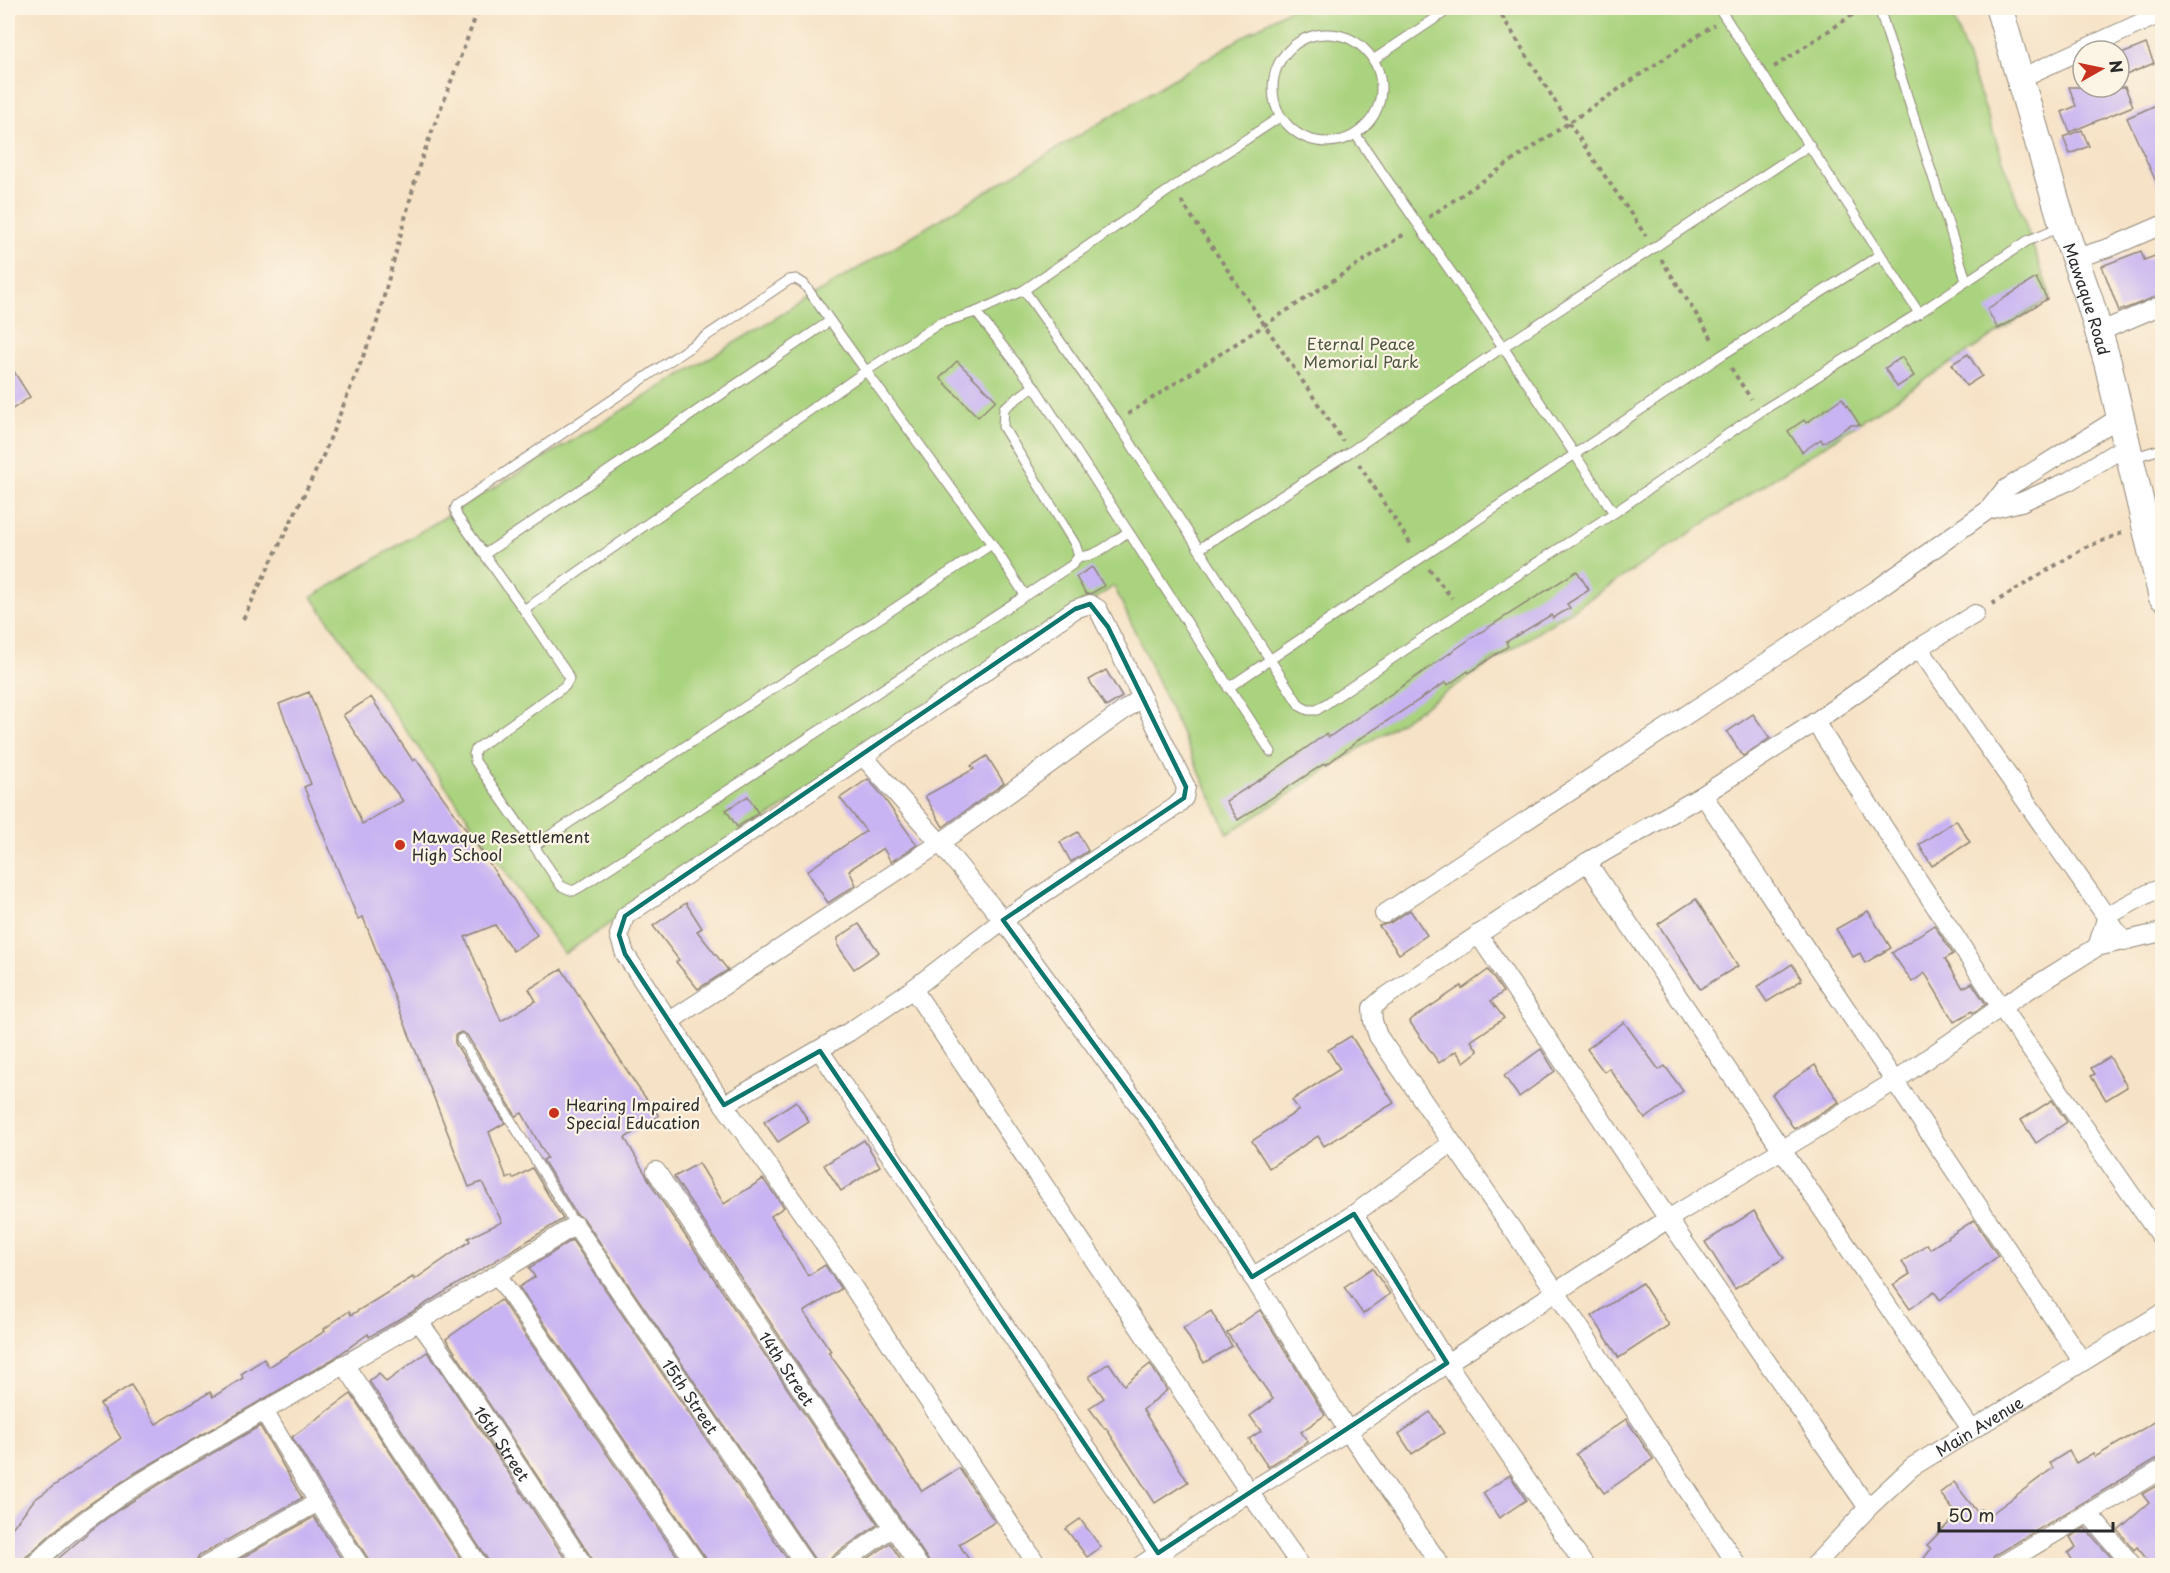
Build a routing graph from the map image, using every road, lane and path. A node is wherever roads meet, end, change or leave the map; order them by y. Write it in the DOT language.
graph roads {
  1 [pos="479,8"];
  2 [pos="1452,8"];
  3 [pos="1497,8"];
  4 [pos="1719,8"];
  5 [pos="1863,8"];
  6 [pos="1879,8"];
  7 [pos="1999,8"];
  8 [pos="2163,13"];
  9 [pos="1373,60"];
  10 [pos="1763,74"];
  11 [pos="2021,78"];
  12 [pos="1280,117"];
  13 [pos="1356,135"];
  14 [pos="1810,145"];
  15 [pos="1172,188"];
  16 [pos="2063,225"];
  17 [pos="2163,225"];
  18 [pos="1654,248"];
  19 [pos="1880,255"];
  20 [pos="2073,259"];
  21 [pos="1966,280"];
  22 [pos="1024,290"];
  23 [pos="2163,305"];
  24 [pos="976,312"];
  25 [pos="1919,313"];
  26 [pos="830,321"];
  27 [pos="2099,332"];
  28 [pos="1503,347"];
  29 [pos="1722,355"];
  30 [pos="866,371"];
  31 [pos="1034,386"];
  32 [pos="1760,412"];
  33 [pos="2120,417"];
  34 [pos="2163,451"];
  35 [pos="1350,452"];
  36 [pos="2128,452"];
  37 [pos="1575,456"];
  38 [pos="1988,510"];
  39 [pos="1614,513"];
  40 [pos="2154,517"];
  41 [pos="1128,532"];
  42 [pos="992,544"];
  43 [pos="1199,549"];
  44 [pos="485,554"];
  45 [pos="1079,556"];
  46 [pos="1421,558"];
  47 [pos="1025,595"];
  48 [pos="2163,596"];
  49 [pos="524,610"];
  50 [pos="1462,611"];
  51 [pos="1975,614"];
  52 [pos="243,619"];
  53 [pos="1919,648"];
  54 [pos="1270,660"];
  55 [pos="1228,688"];
  56 [pos="1141,699"];
  57 [pos="1815,722"];
  58 [pos="1271,752"];
  59 [pos="863,756"];
  60 [pos="1703,795"];
  61 [pos="940,843"];
  62 [pos="534,846"];
  63 [pos="1587,862"];
  64 [pos="2163,888"];
  65 [pos="1384,914"];
  66 [pos="2107,916"];
  67 [pos="1002,920"];
  68 [pos="2163,932"];
  69 [pos="1478,934"];
  70 [pos="2124,942"];
  71 [pos="2097,947"];
  72 [pos="913,989"];
  73 [pos="2001,1007"];
  74 [pos="670,1021"];
  75 [pos="461,1039"];
  76 [pos="820,1051"];
  77 [pos="1895,1081"];
  78 [pos="724,1105"];
  79 [pos="1452,1143"];
  80 [pos="1781,1149"];
  81 [pos="656,1171"];
  82 [pos="1354,1214"];
  83 [pos="1668,1219"];
  84 [pos="575,1225"];
  85 [pos="2163,1239"];
  86 [pos="498,1276"];
  87 [pos="1252,1277"];
  88 [pos="1556,1293"];
  89 [pos="2163,1313"];
  90 [pos="419,1322"];
  91 [pos="2082,1361"];
  92 [pos="1447,1363"];
  93 [pos="344,1364"];
  94 [pos="264,1411"];
  95 [pos="1971,1430"];
  96 [pos="1348,1431"];
  97 [pos="2163,1469"];
  98 [pos="1249,1491"];
  99 [pos="318,1502"];
  100 [pos="1868,1508"];
  101 [pos="2088,1513"];
  102 [pos="893,1527"];
  103 [pos="1164,1559"];
  104 [pos="2006,1564"];
  105 [pos="33,1566"];
  106 [pos="205,1566"];
  107 [pos="360,1566"];
  108 [pos="479,1566"];
  109 [pos="585,1566"];
  110 [pos="699,1566"];
  111 [pos="806,1566"];
  112 [pos="838,1566"];
  113 [pos="919,1566"];
  114 [pos="1038,1566"];
  115 [pos="1140,1566"];
  116 [pos="1301,1566"];
  117 [pos="1441,1566"];
  118 [pos="1586,1566"];
  119 [pos="1738,1566"];
  120 [pos="1814,1566"];
  121 [pos="2133,1566"];
  1 -- 52 [label="path"];
  2 -- 9 [label="lane"];
  3 -- 18 [label="path"];
  4 -- 10 [label="lane"];
  5 -- 10 [label="path"];
  6 -- 21 [label="lane"];
  7 -- 11 [label="main road, Mawaque Road"];
  8 -- 11 [label="street"];
  9 -- 12 [label="lane"];
  9 -- 13 [label="lane"];
  10 -- 14 [label="lane"];
  11 -- 16 [label="main road, Mawaque Road"];
  12 -- 13 [label="lane"];
  12 -- 15 [label="lane"];
  13 -- 28 [label="lane"];
  14 -- 18 [label="lane"];
  14 -- 19 [label="lane"];
  15 -- 22 [label="lane"];
  15 -- 35 [label="path"];
  16 -- 20 [label="main road, Mawaque Road"];
  16 -- 21 [label="lane"];
  17 -- 20 [label="street"];
  18 -- 28 [label="lane"];
  18 -- 29 [label="path"];
  19 -- 25 [label="lane"];
  19 -- 29 [label="lane"];
  20 -- 27 [label="main road, Mawaque Road"];
  21 -- 25 [label="lane"];
  22 -- 24 [label="lane"];
  22 -- 43 [label="lane"];
  23 -- 27 [label="street"];
  24 -- 30 [label="lane"];
  24 -- 31 [label="lane"];
  25 -- 32 [label="lane"];
  26 -- 30 [label="lane"];
  26 -- 44 [label="lane"];
  26 -- 44 [label="lane"];
  27 -- 33 [label="main road, Mawaque Road"];
  28 -- 35 [label="lane"];
  28 -- 37 [label="lane"];
  29 -- 32 [label="path"];
  29 -- 37 [label="lane"];
  30 -- 42 [label="lane"];
  30 -- 49 [label="lane"];
  31 -- 41 [label="lane"];
  31 -- 45 [label="lane"];
  32 -- 39 [label="lane"];
  33 -- 36 [label="main road, Mawaque Road"];
  33 -- 38 [label="street"];
  34 -- 36 [label="lane"];
  35 -- 43 [label="lane"];
  35 -- 46 [label="path"];
  36 -- 38 [label="street"];
  36 -- 40 [label="main road, Mawaque Road"];
  37 -- 39 [label="lane"];
  37 -- 46 [label="lane"];
  38 -- 65 [label="street"];
  39 -- 50 [label="lane"];
  40 -- 48 [label="main road, Mawaque Road"];
  40 -- 51 [label="path"];
  41 -- 45 [label="lane"];
  41 -- 55 [label="lane"];
  42 -- 47 [label="lane"];
  42 -- 62 [label="lane"];
  43 -- 54 [label="lane"];
  44 -- 49 [label="lane"];
  45 -- 47 [label="lane"];
  46 -- 50 [label="path"];
  46 -- 54 [label="lane"];
  47 -- 62 [label="lane"];
  49 -- 62 [label="lane"];
  50 -- 54 [label="lane"];
  51 -- 53 [label="street"];
  53 -- 57 [label="street"];
  53 -- 66 [label="street"];
  54 -- 55 [label="lane"];
  55 -- 58 [label="lane"];
  56 -- 59 [label="street"];
  56 -- 61 [label="street"];
  56 -- 67 [label="street"];
  57 -- 60 [label="street"];
  57 -- 73 [label="street"];
  59 -- 61 [label="street"];
  59 -- 74 [label="street"];
  60 -- 63 [label="street"];
  60 -- 77 [label="street"];
  61 -- 67 [label="street"];
  61 -- 74 [label="street"];
  63 -- 69 [label="street"];
  63 -- 80 [label="street"];
  64 -- 66 [label="street"];
  66 -- 70 [label="street"];
  66 -- 71 [label="street"];
  67 -- 72 [label="street"];
  67 -- 87 [label="street"];
  68 -- 70 [label="street"];
  69 -- 79 [label="street"];
  69 -- 83 [label="street"];
  70 -- 71 [label="street"];
  71 -- 73 [label="street"];
  72 -- 76 [label="street"];
  72 -- 98 [label="street"];
  73 -- 77 [label="street"];
  73 -- 85 [label="street"];
  74 -- 78 [label="street"];
  75 -- 84 [label="lane"];
  76 -- 78 [label="street"];
  76 -- 103 [label="street"];
  77 -- 80 [label="street"];
  77 -- 91 [label="street"];
  78 -- 114 [label="street"];
  79 -- 82 [label="street"];
  79 -- 88 [label="street"];
  80 -- 83 [label="street"];
  80 -- 95 [label="street"];
  81 -- 102 [label="street, 14th Street"];
  82 -- 87 [label="street"];
  82 -- 92 [label="street"];
  83 -- 88 [label="street"];
  83 -- 100 [label="street"];
  84 -- 86 [label="street"];
  84 -- 111 [label="street, 15th Street"];
  86 -- 90 [label="street"];
  86 -- 110 [label="street"];
  87 -- 96 [label="street"];
  88 -- 92 [label="street"];
  88 -- 119 [label="street"];
  89 -- 91 [label="street, Main Avenue"];
  90 -- 93 [label="street"];
  90 -- 109 [label="street, 16th Street"];
  91 -- 95 [label="street, Main Avenue"];
  92 -- 96 [label="street"];
  92 -- 118 [label="street"];
  93 -- 94 [label="street"];
  93 -- 108 [label="street"];
  94 -- 99 [label="street"];
  94 -- 105 [label="street"];
  95 -- 100 [label="street, Main Avenue"];
  96 -- 98 [label="street"];
  96 -- 117 [label="street"];
  97 -- 101 [label="street"];
  98 -- 103 [label="street"];
  98 -- 116 [label="street"];
  99 -- 106 [label="street"];
  99 -- 107 [label="street"];
  100 -- 120 [label="street, Main Avenue"];
  101 -- 104 [label="street"];
  101 -- 121 [label="street"];
  102 -- 112 [label="street"];
  102 -- 113 [label="street, 14th Street"];
  103 -- 115 [label="street"];
}
